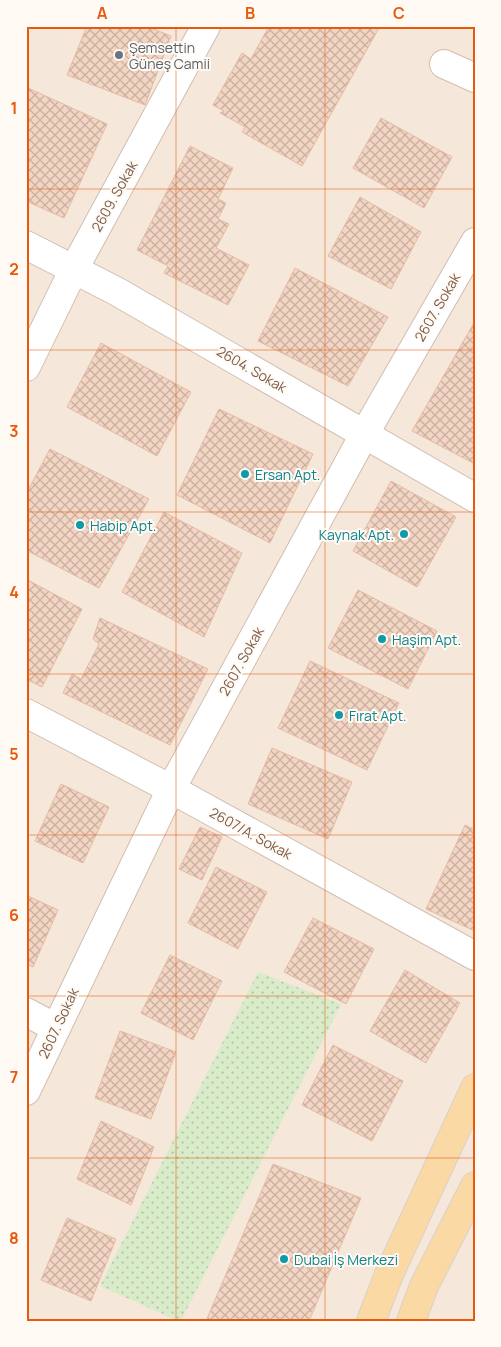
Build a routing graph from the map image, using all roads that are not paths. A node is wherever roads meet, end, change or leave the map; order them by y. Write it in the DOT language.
graph roads {
  1 [pos="206,26"];
  2 [pos="444,64"];
  3 [pos="475,78"];
  4 [pos="475,242"];
  5 [pos="26,246"];
  6 [pos="74,269"];
  7 [pos="26,367"];
  8 [pos="365,433"];
  9 [pos="475,498"];
  10 [pos="26,713"];
  11 [pos="171,789"];
  12 [pos="475,956"];
  13 [pos="26,1012"];
  14 [pos="56,1028"];
  15 [pos="475,1088"];
  16 [pos="26,1092"];
  17 [pos="475,1186"];
  18 [pos="371,1321"];
  19 [pos="411,1321"];
  1 -- 6 [label="street, 2609. Sokak"];
  2 -- 3 [label="street"];
  4 -- 8 [label="street, 2607. Sokak"];
  5 -- 6 [label="street, 2604. Sokak"];
  6 -- 7 [label="street, 2609. Sokak"];
  6 -- 8 [label="street, 2604. Sokak"];
  8 -- 9 [label="street, 2604. Sokak"];
  8 -- 11 [label="street, 2607. Sokak"];
  10 -- 11 [label="street, 2607/A. Sokak"];
  11 -- 12 [label="street, 2607/A. Sokak"];
  11 -- 14 [label="street, 2607. Sokak"];
  13 -- 14 [label="street"];
  14 -- 16 [label="street, 2607. Sokak"];
  15 -- 18 [label="main road"];
  17 -- 19 [label="main road"];
}
